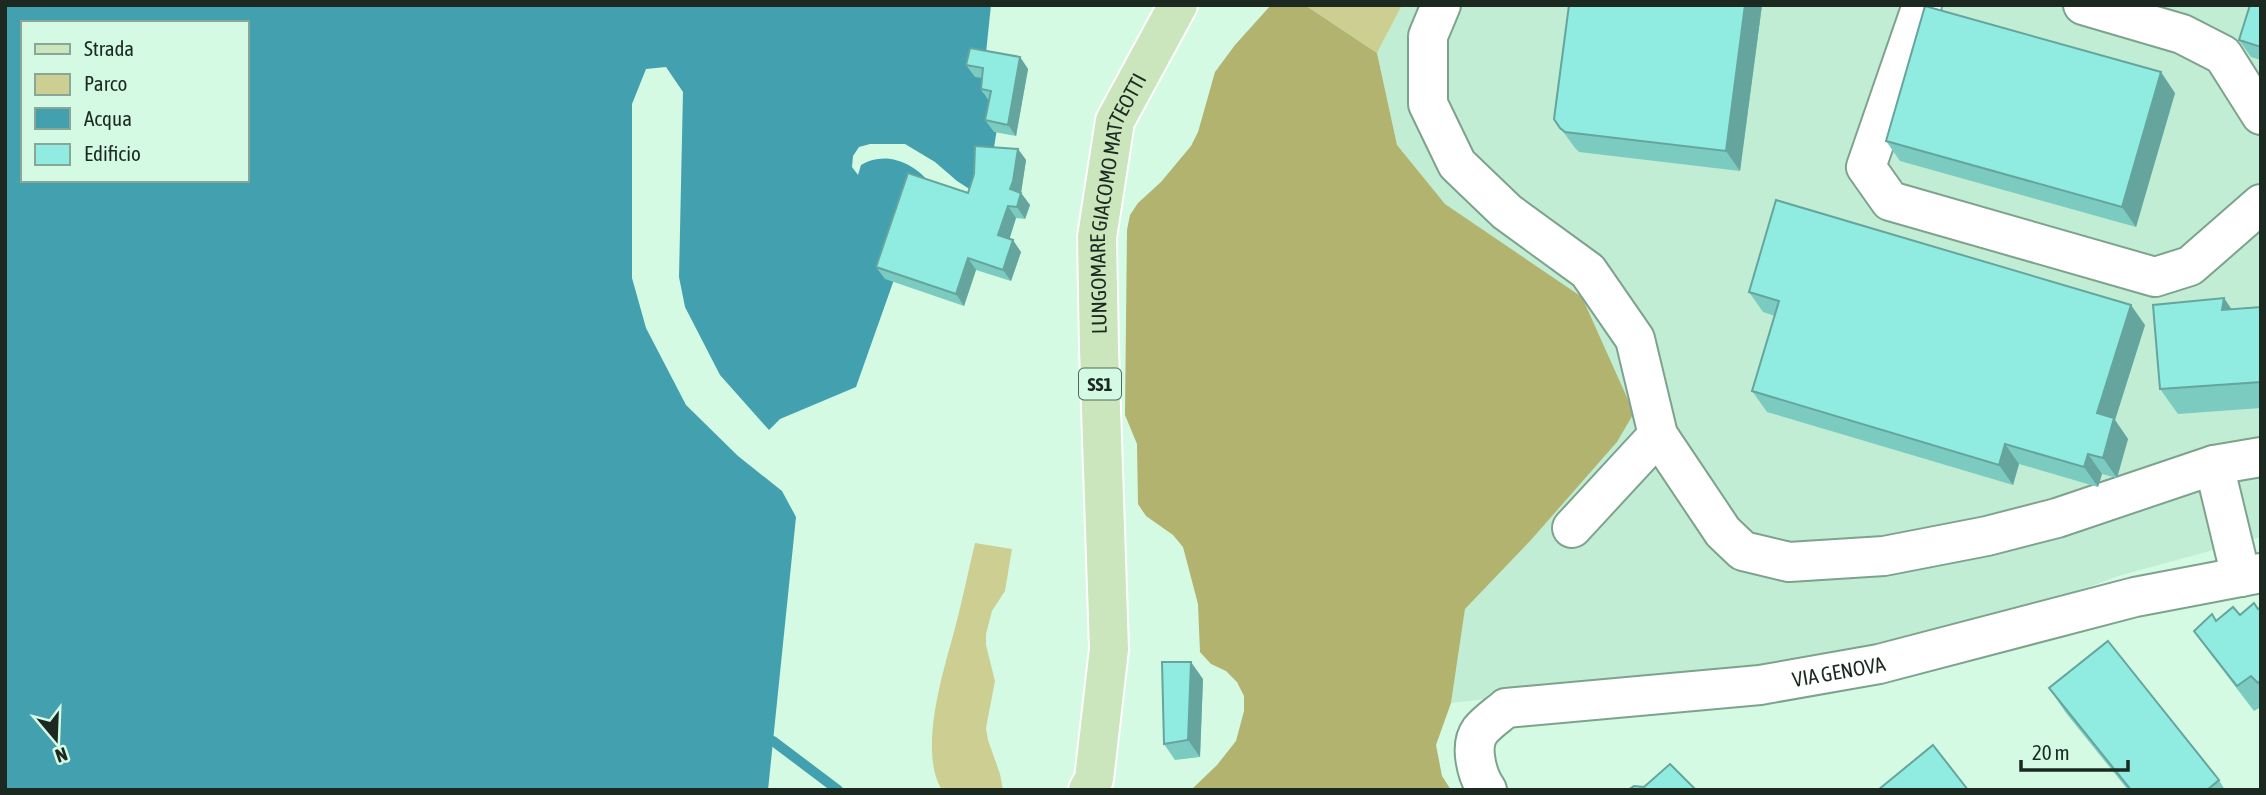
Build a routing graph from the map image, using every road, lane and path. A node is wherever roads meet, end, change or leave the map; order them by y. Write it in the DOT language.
graph roads {
  1 [pos="1178,5"];
  2 [pos="1441,5"];
  3 [pos="1922,5"];
  4 [pos="2084,5"];
  5 [pos="2261,115"];
  6 [pos="2261,204"];
  7 [pos="1658,435"];
  8 [pos="2261,457"];
  9 [pos="2214,465"];
  10 [pos="1572,528"];
  11 [pos="2251,575"];
  12 [pos="1088,790"];
  13 [pos="1487,790"];
  1 -- 12 [label="main road, LUNGOMARE GIACOMO MATTEOTTI / SS1"];
  2 -- 7 [label="street"];
  3 -- 6 [label="street"];
  4 -- 5 [label="street"];
  7 -- 9 [label="street"];
  7 -- 10 [label="street"];
  8 -- 9 [label="street"];
  9 -- 11 [label="street"];
  11 -- 13 [label="street, VIA GENOVA"];
}
